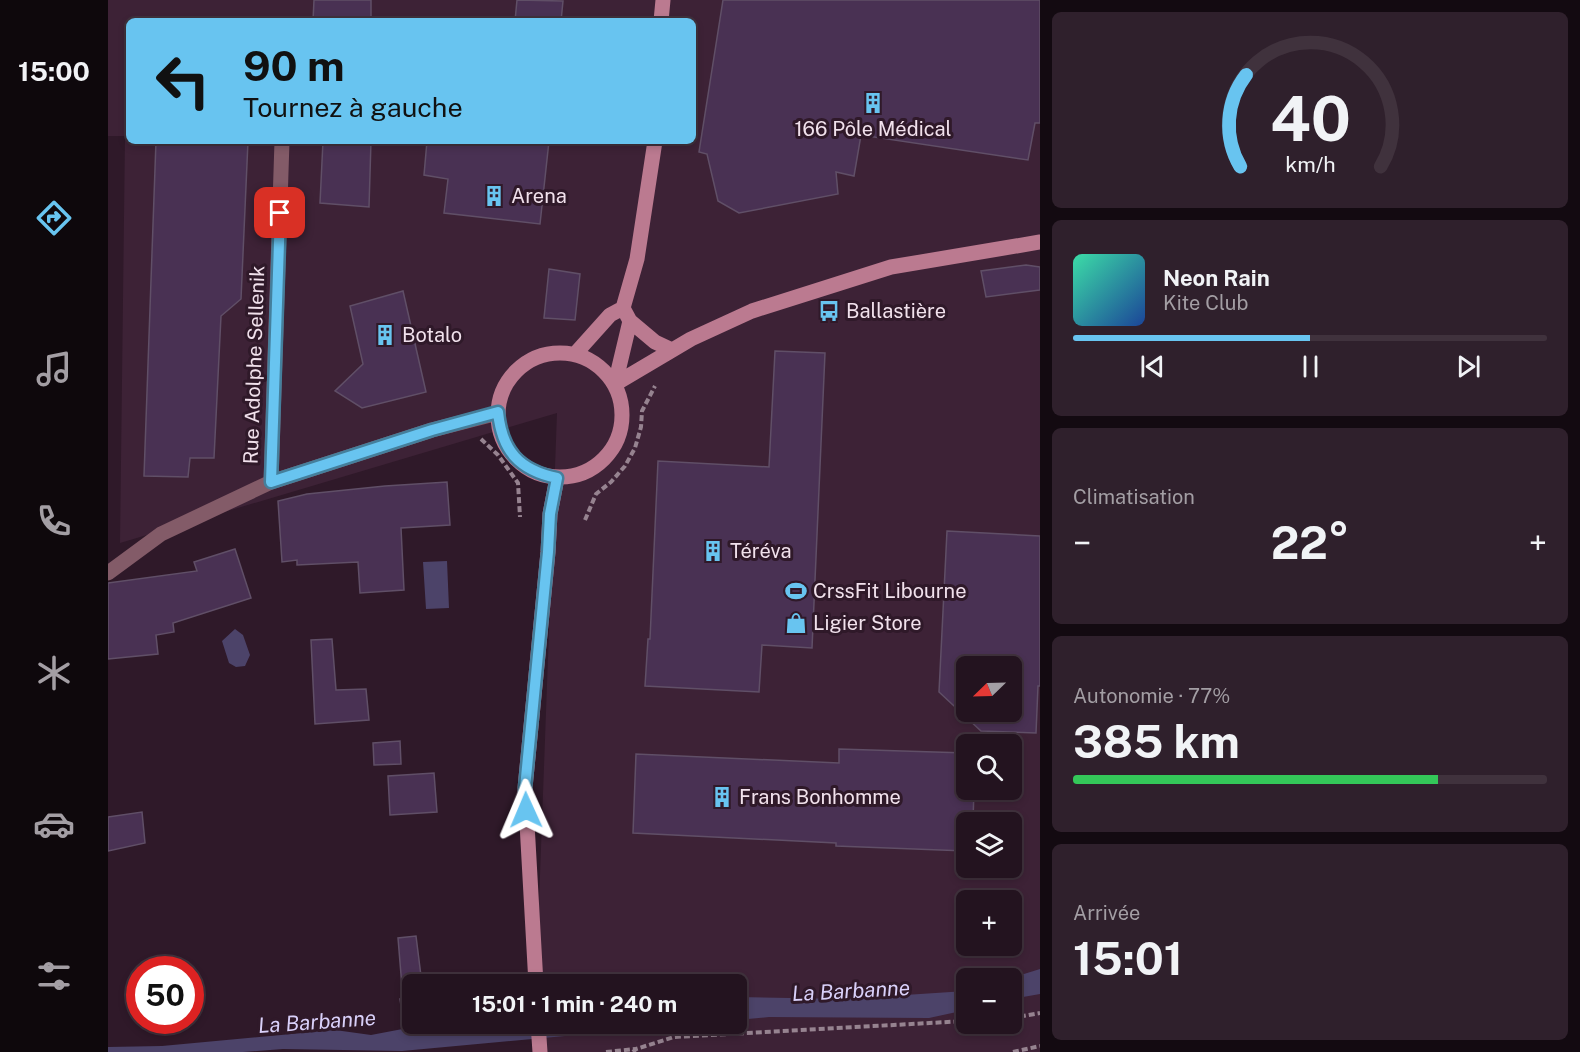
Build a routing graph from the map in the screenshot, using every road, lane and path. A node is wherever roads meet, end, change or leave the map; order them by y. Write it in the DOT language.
graph roads {
  1 [pos="663,0"];
  2 [pos="661,18"];
  3 [pos="282,144"];
  4 [pos="655,144"];
  5 [pos="1040,242"];
  6 [pos="626,314"];
  7 [pos="672,350"];
  8 [pos="575,354"];
  9 [pos="656,383"];
  10 [pos="615,384"];
  11 [pos="498,412"];
  12 [pos="477,436"];
  13 [pos="557,478"];
  14 [pos="271,482"];
  15 [pos="520,518"];
  16 [pos="585,520"];
  17 [pos="108,573"];
  18 [pos="535,974"];
  19 [pos="1040,1013"];
  20 [pos="1022,1016"];
  21 [pos="956,1022"];
  22 [pos="539,1034"];
  23 [pos="1040,1046"];
  24 [pos="634,1051"];
  25 [pos="540,1052"];
  26 [pos="606,1052"];
  27 [pos="1013,1052"];
  1 -- 2 [label="main road"];
  3 -- 14 [label="street, Rue Adolphe Sellenik"];
  4 -- 6 [label="main road"];
  5 -- 7 [label="main road"];
  6 -- 7 [label="main road"];
  6 -- 8 [label="main road"];
  6 -- 10 [label="main road"];
  7 -- 10 [label="main road"];
  8 -- 10 [label="main road"];
  8 -- 11 [label="main road"];
  9 -- 16 [label="path"];
  10 -- 13 [label="main road"];
  11 -- 13 [label="main road"];
  11 -- 14 [label="street"];
  12 -- 15 [label="path"];
  13 -- 18 [label="main road"];
  14 -- 17 [label="street"];
  19 -- 20 [label="path"];
  21 -- 24 [label="path"];
  22 -- 25 [label="main road"];
  23 -- 27 [label="path"];
  24 -- 26 [label="path"];
}
